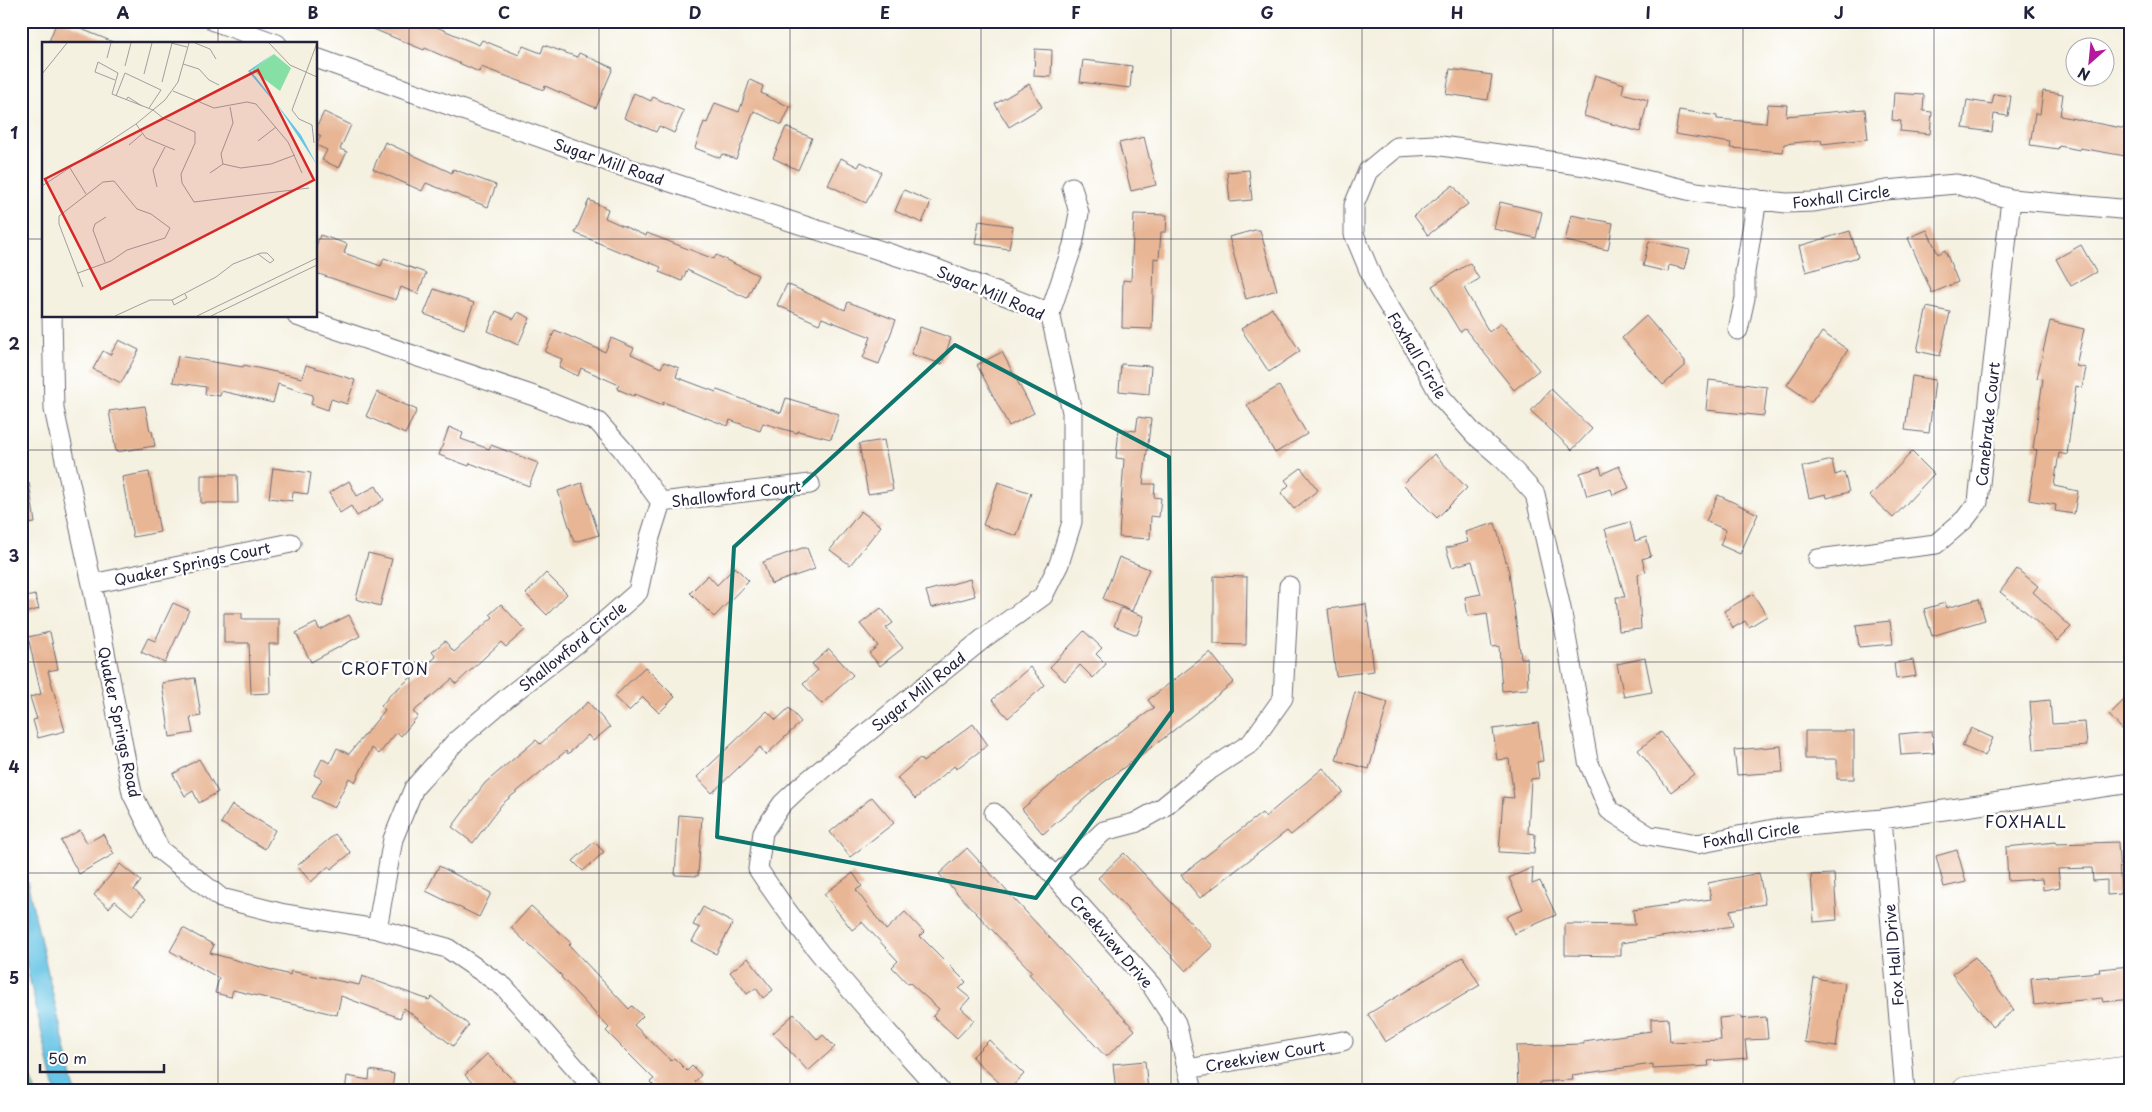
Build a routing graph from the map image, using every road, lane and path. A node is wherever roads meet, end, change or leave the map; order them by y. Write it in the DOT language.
graph roads {
  1 [pos="214,21"];
  2 [pos="272,42"];
  3 [pos="318,59"];
  4 [pos="1072,187"];
  5 [pos="1756,199"];
  6 [pos="2011,199"];
  7 [pos="2131,210"];
  8 [pos="1050,313"];
  9 [pos="52,318"];
  10 [pos="303,318"];
  11 [pos="1738,330"];
  12 [pos="810,484"];
  13 [pos="661,502"];
  14 [pos="291,543"];
  15 [pos="1818,559"];
  16 [pos="92,584"];
  17 [pos="1289,586"];
  18 [pos="2131,783"];
  19 [pos="994,813"];
  20 [pos="1882,819"];
  21 [pos="1055,877"];
  22 [pos="377,929"];
  23 [pos="1343,1041"];
  24 [pos="1188,1069"];
  25 [pos="2131,1070"];
  26 [pos="596,1091"];
  27 [pos="940,1091"];
  28 [pos="1193,1091"];
  29 [pos="1905,1091"];
  30 [pos="1966,1091"];
  1 -- 2 [label="street"];
  3 -- 8 [label="street, Sugar Mill Road"];
  4 -- 8 [label="street"];
  5 -- 6 [label="street, Foxhall Circle"];
  5 -- 11 [label="street"];
  5 -- 20 [label="street, Foxhall Circle"];
  6 -- 7 [label="street, Foxhall Circle"];
  6 -- 15 [label="street, Canebrake Court"];
  8 -- 27 [label="street, Sugar Mill Road"];
  9 -- 16 [label="street, Quaker Springs Road"];
  10 -- 13 [label="street"];
  12 -- 13 [label="street, Shallowford Court"];
  13 -- 22 [label="street, Shallowford Circle"];
  14 -- 16 [label="street, Quaker Springs Court"];
  16 -- 22 [label="street, Quaker Springs Road"];
  17 -- 21 [label="street"];
  18 -- 20 [label="street, Foxhall Circle"];
  19 -- 21 [label="street, Creekview Drive"];
  20 -- 29 [label="street, Fox Hall Drive"];
  21 -- 24 [label="street, Creekview Drive"];
  22 -- 26 [label="street, Quaker Springs Road"];
  23 -- 24 [label="street, Creekview Court"];
  24 -- 28 [label="street, Creekview Drive"];
  25 -- 30 [label="main road"];
}
